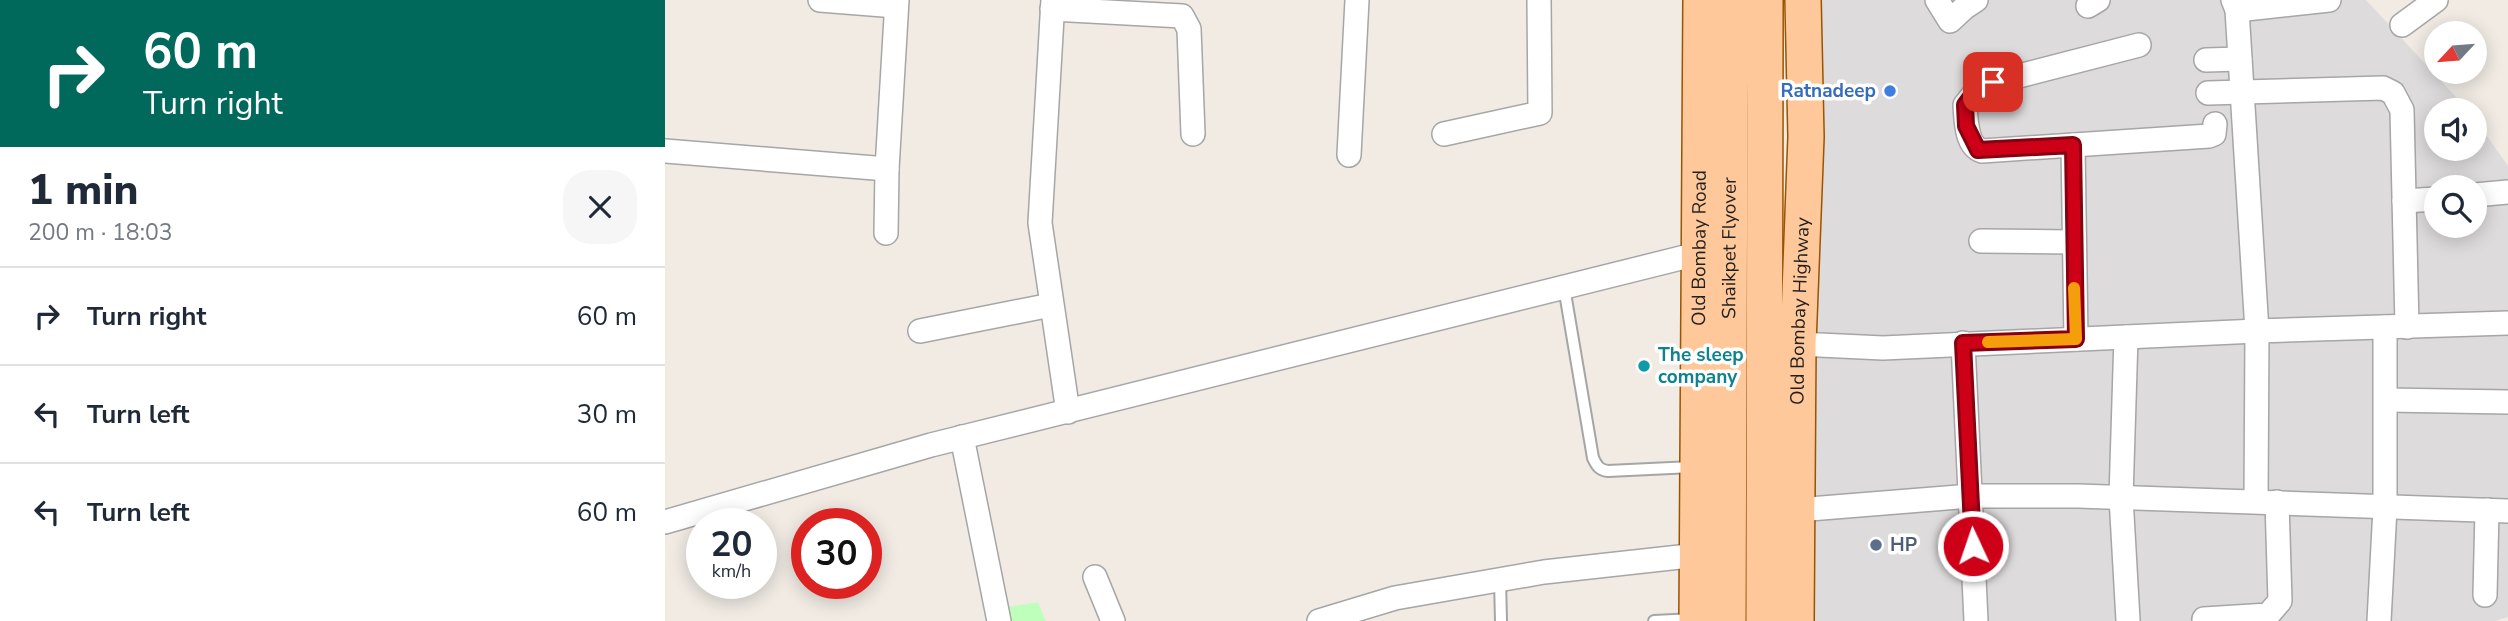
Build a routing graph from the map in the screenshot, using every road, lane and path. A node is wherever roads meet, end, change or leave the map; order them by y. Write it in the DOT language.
graph roads {
  1 [pos="820,0"];
  2 [pos="1357,0"];
  3 [pos="1539,0"];
  4 [pos="1701,0"];
  5 [pos="1732,0"];
  6 [pos="1765,0"];
  7 [pos="1803,0"];
  8 [pos="1937,0"];
  9 [pos="1976,0"];
  10 [pos="2329,0"];
  11 [pos="2436,0"];
  12 [pos="896,3"];
  13 [pos="1052,4"];
  14 [pos="2235,5"];
  15 [pos="2402,25"];
  16 [pos="2139,45"];
  17 [pos="2240,59"];
  18 [pos="2206,61"];
  19 [pos="2207,93"];
  20 [pos="2242,93"];
  21 [pos="2244,122"];
  22 [pos="1193,134"];
  23 [pos="1444,134"];
  24 [pos="2073,145"];
  25 [pos="665,151"];
  26 [pos="1349,155"];
  27 [pos="887,169"];
  28 [pos="2508,192"];
  29 [pos="2487,194"];
  30 [pos="2424,200"];
  31 [pos="2404,201"];
  32 [pos="886,233"];
  33 [pos="1980,241"];
  34 [pos="2073,242"];
  35 [pos="1701,253"];
  36 [pos="1564,288"];
  37 [pos="1051,305"];
  38 [pos="2508,323"];
  39 [pos="2396,327"];
  40 [pos="920,331"];
  41 [pos="2257,331"];
  42 [pos="2126,337"];
  43 [pos="2076,339"];
  44 [pos="1963,343"];
  45 [pos="1798,344"];
  46 [pos="2387,400"];
  47 [pos="2508,402"];
  48 [pos="1068,412"];
  49 [pos="962,437"];
  50 [pos="1698,467"];
  51 [pos="1971,496"];
  52 [pos="2121,497"];
  53 [pos="2266,502"];
  54 [pos="2385,508"];
  55 [pos="1797,510"];
  56 [pos="2498,510"];
  57 [pos="665,522"];
  58 [pos="1698,555"];
  59 [pos="1095,577"];
  60 [pos="1500,580"];
  61 [pos="2485,595"];
  62 [pos="2204,619"];
  63 [pos="1330,620"];
  64 [pos="1707,620"];
  65 [pos="2128,620"];
  66 [pos="999,621"];
  67 [pos="1113,621"];
  68 [pos="1501,621"];
  69 [pos="1654,621"];
  70 [pos="1764,621"];
  71 [pos="1796,621"];
  72 [pos="1976,621"];
  73 [pos="2379,621"];
  1 -- 12 [label="street"];
  2 -- 26 [label="street"];
  3 -- 23 [label="street"];
  4 -- 35 [label="main road, Old Bombay Road"];
  5 -- 64 [label="main road, Shaikpet Flyover"];
  6 -- 70 [label="main road, Shaikpet Flyover"];
  7 -- 45 [label="main road, Old Bombay Highway"];
  8 -- 9 [label="street"];
  10 -- 14 [label="street"];
  11 -- 15 [label="street"];
  12 -- 27 [label="street"];
  13 -- 22 [label="street"];
  13 -- 37 [label="street"];
  14 -- 17 [label="street"];
  16 -- 24 [label="street"];
  17 -- 18 [label="street"];
  17 -- 20 [label="street"];
  19 -- 20 [label="street"];
  20 -- 21 [label="street"];
  20 -- 31 [label="street"];
  21 -- 24 [label="street"];
  21 -- 41 [label="street"];
  24 -- 34 [label="street"];
  25 -- 27 [label="street"];
  27 -- 32 [label="street"];
  28 -- 29 [label="street"];
  30 -- 31 [label="street"];
  31 -- 39 [label="street"];
  33 -- 34 [label="street"];
  34 -- 43 [label="street"];
  35 -- 36 [label="street"];
  35 -- 50 [label="main road, Old Bombay Road"];
  36 -- 48 [label="street"];
  36 -- 50 [label="lane"];
  37 -- 40 [label="street"];
  37 -- 48 [label="street"];
  38 -- 39 [label="street"];
  39 -- 41 [label="street"];
  39 -- 46 [label="street"];
  41 -- 42 [label="street"];
  41 -- 53 [label="street"];
  42 -- 43 [label="street"];
  42 -- 52 [label="street"];
  43 -- 44 [label="street"];
  44 -- 45 [label="street"];
  44 -- 51 [label="street"];
  45 -- 55 [label="main road, Old Bombay Highway"];
  46 -- 47 [label="street"];
  46 -- 54 [label="street"];
  48 -- 49 [label="street"];
  49 -- 57 [label="street"];
  49 -- 66 [label="street"];
  50 -- 58 [label="main road, Old Bombay Road"];
  51 -- 52 [label="street"];
  51 -- 55 [label="street"];
  51 -- 72 [label="street"];
  52 -- 53 [label="street"];
  52 -- 65 [label="street"];
  53 -- 54 [label="street"];
  53 -- 62 [label="street"];
  54 -- 56 [label="street"];
  54 -- 73 [label="street"];
  55 -- 71 [label="main road, Old Bombay Highway"];
  56 -- 61 [label="street"];
  58 -- 60 [label="street"];
  58 -- 64 [label="main road, Old Bombay Road"];
  59 -- 67 [label="street"];
  60 -- 63 [label="street"];
  60 -- 68 [label="lane"];
  64 -- 69 [label="lane"];
}
